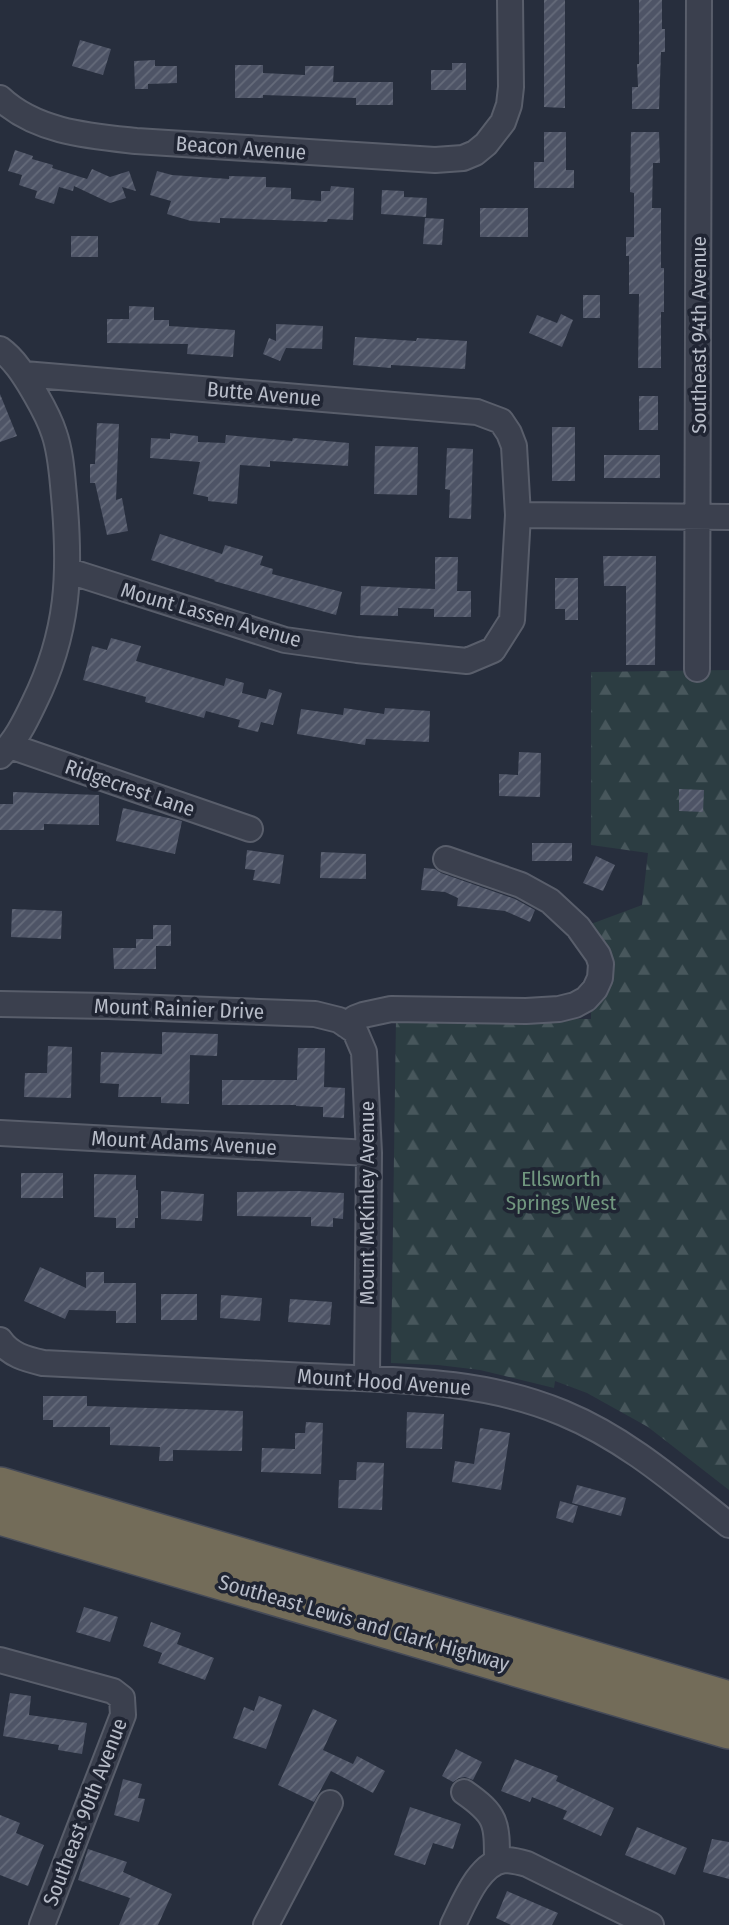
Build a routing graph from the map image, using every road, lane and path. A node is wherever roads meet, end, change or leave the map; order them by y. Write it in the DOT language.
graph roads {
  1 [pos="510,0"];
  2 [pos="699,0"];
  3 [pos="0,98"];
  4 [pos="0,349"];
  5 [pos="24,374"];
  6 [pos="502,421"];
  7 [pos="518,515"];
  8 [pos="699,516"];
  9 [pos="729,517"];
  10 [pos="69,571"];
  11 [pos="697,669"];
  12 [pos="5,751"];
  13 [pos="250,829"];
  14 [pos="446,859"];
  15 [pos="0,1004"];
  16 [pos="351,1028"];
  17 [pos="0,1133"];
  18 [pos="369,1153"];
  19 [pos="2,1343"];
  20 [pos="368,1378"];
  21 [pos="0,1486"];
  22 [pos="0,1516"];
  23 [pos="729,1525"];
  24 [pos="0,1540"];
  25 [pos="186,1570"];
  26 [pos="0,1660"];
  27 [pos="729,1699"];
  28 [pos="729,1730"];
  29 [pos="464,1792"];
  30 [pos="330,1803"];
  31 [pos="498,1861"];
  32 [pos="42,1925"];
  33 [pos="266,1925"];
  34 [pos="453,1925"];
  35 [pos="651,1925"];
  1 -- 3 [label="street, Beacon Avenue"];
  2 -- 8 [label="street, Southeast 94th Avenue"];
  4 -- 5 [label="street"];
  5 -- 6 [label="street, Butte Avenue"];
  5 -- 10 [label="street"];
  6 -- 7 [label="street, Mount Lassen Avenue"];
  7 -- 8 [label="street"];
  7 -- 10 [label="street, Mount Lassen Avenue"];
  8 -- 9 [label="street"];
  8 -- 11 [label="street, Southeast 94th Avenue"];
  10 -- 12 [label="street"];
  12 -- 13 [label="street, Ridgecrest Lane"];
  14 -- 16 [label="street"];
  15 -- 16 [label="street, Mount Rainier Drive"];
  16 -- 18 [label="street, Mount McKinley Avenue"];
  17 -- 18 [label="street, Mount Adams Avenue"];
  18 -- 20 [label="street, Mount McKinley Avenue"];
  19 -- 20 [label="street, Mount Hood Avenue"];
  20 -- 23 [label="street, Mount Hood Avenue"];
  21 -- 27 [label="highway, Southeast Lewis and Clark Highway"];
  22 -- 25 [label="highway, Southeast Lewis and Clark Highway"];
  24 -- 25 [label="highway"];
  25 -- 28 [label="highway, Southeast Lewis and Clark Highway"];
  26 -- 32 [label="street, Southeast 90th Avenue"];
  29 -- 31 [label="street"];
  30 -- 33 [label="street"];
  31 -- 34 [label="street"];
  31 -- 35 [label="street"];
}
